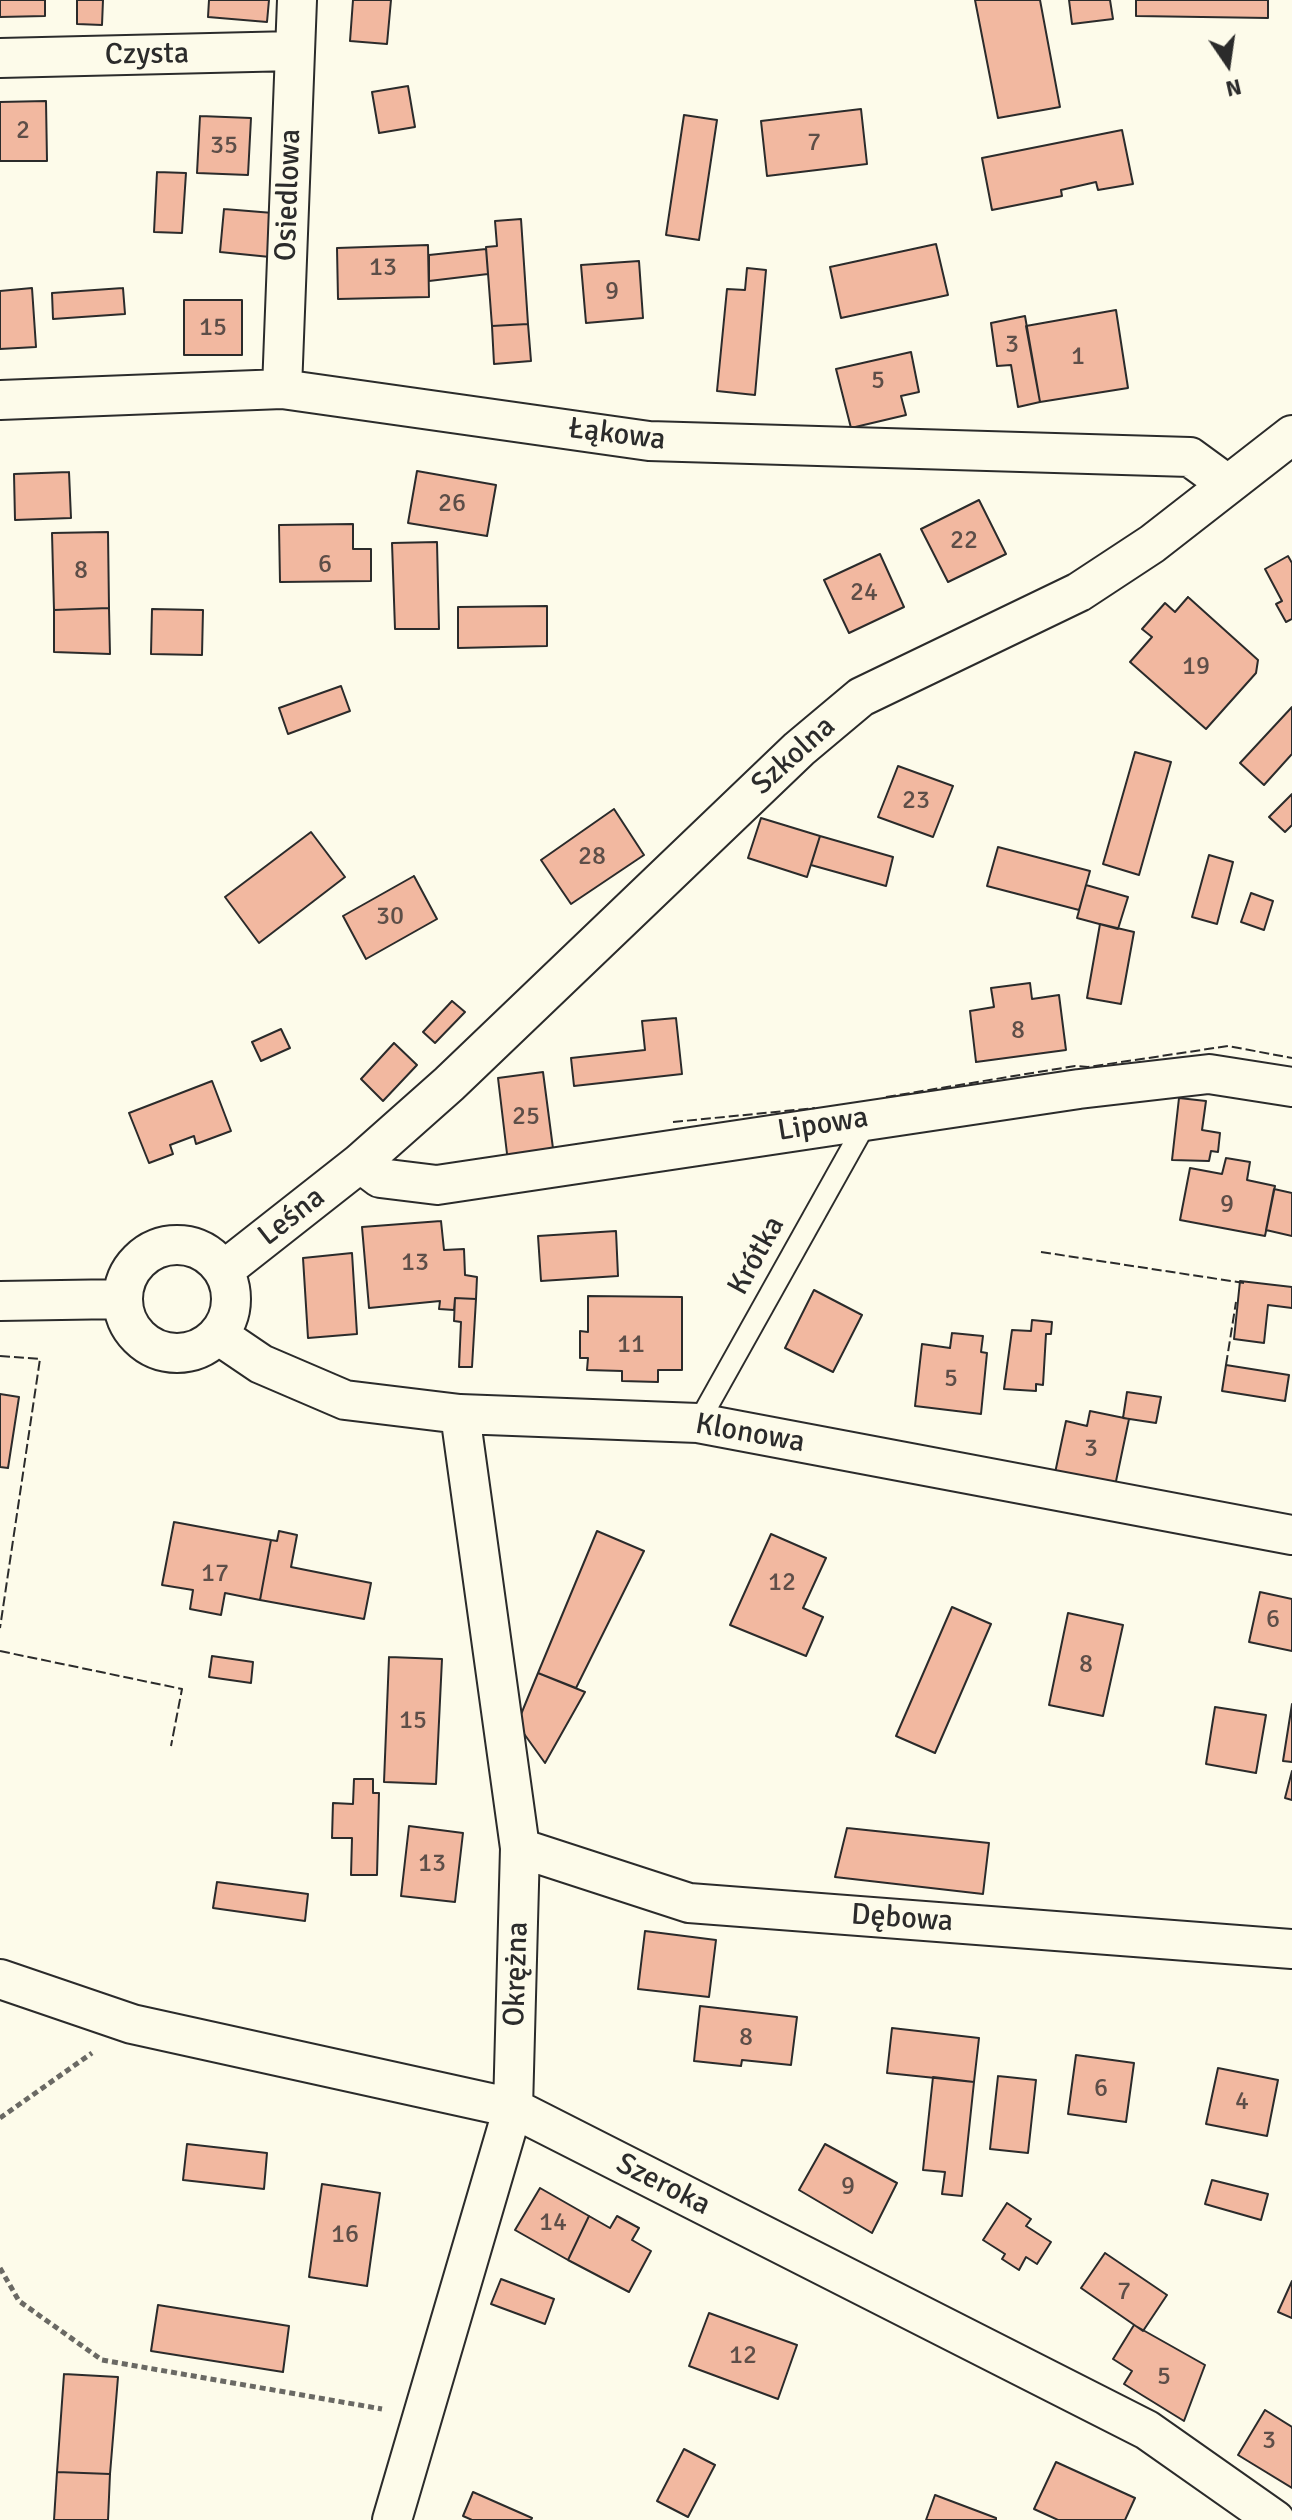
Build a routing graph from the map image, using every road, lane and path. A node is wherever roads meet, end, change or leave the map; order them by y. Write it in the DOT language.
graph roads {
  1 [pos="297,0"];
  2 [pos="294,51"];
  3 [pos="0,58"];
  4 [pos="282,389"];
  5 [pos="0,400"];
  6 [pos="1292,435"];
  7 [pos="1227,484"];
  8 [pos="1292,1087"];
  9 [pos="868,1118"];
  10 [pos="360,1163"];
  11 [pos="224,1270"];
  12 [pos="122,1299"];
  13 [pos="0,1301"];
  14 [pos="220,1332"];
  15 [pos="460,1414"];
  16 [pos="698,1423"];
  17 [pos="1292,1535"];
  18 [pos="520,1848"];
  19 [pos="1292,1949"];
  20 [pos="0,1979"];
  21 [pos="132,2024"];
  22 [pos="513,2108"];
  23 [pos="0,2118"];
  24 [pos="0,2268"];
  25 [pos="423,2416"];
  26 [pos="392,2520"];
  27 [pos="1275,2520"];
  1 -- 2 [label="street, Osiedlowa"];
  2 -- 3 [label="street, Czysta"];
  2 -- 4 [label="street, Osiedlowa"];
  4 -- 5 [label="street, Łąkowa"];
  4 -- 7 [label="street, Łąkowa"];
  6 -- 7 [label="street, Szkolna"];
  7 -- 10 [label="street, Szkolna"];
  8 -- 9 [label="street, Lipowa"];
  9 -- 10 [label="street, Lipowa"];
  9 -- 16 [label="lane, Krótka"];
  10 -- 11 [label="street, Leśna"];
  11 -- 12 [label="street"];
  11 -- 14 [label="street"];
  12 -- 13 [label="street"];
  12 -- 14 [label="street"];
  14 -- 15 [label="street, Klonowa"];
  15 -- 16 [label="street, Klonowa"];
  15 -- 18 [label="street, Okrężna"];
  16 -- 17 [label="street, Klonowa"];
  18 -- 19 [label="street, Dębowa"];
  18 -- 22 [label="street, Okrężna"];
  20 -- 21 [label="street, Szeroka"];
  21 -- 22 [label="street, Szeroka"];
  21 -- 23 [label="path"];
  22 -- 25 [label="street, Okrężna"];
  22 -- 27 [label="street, Szeroka"];
  24 -- 25 [label="path"];
  25 -- 26 [label="street, Okrężna"];
}
